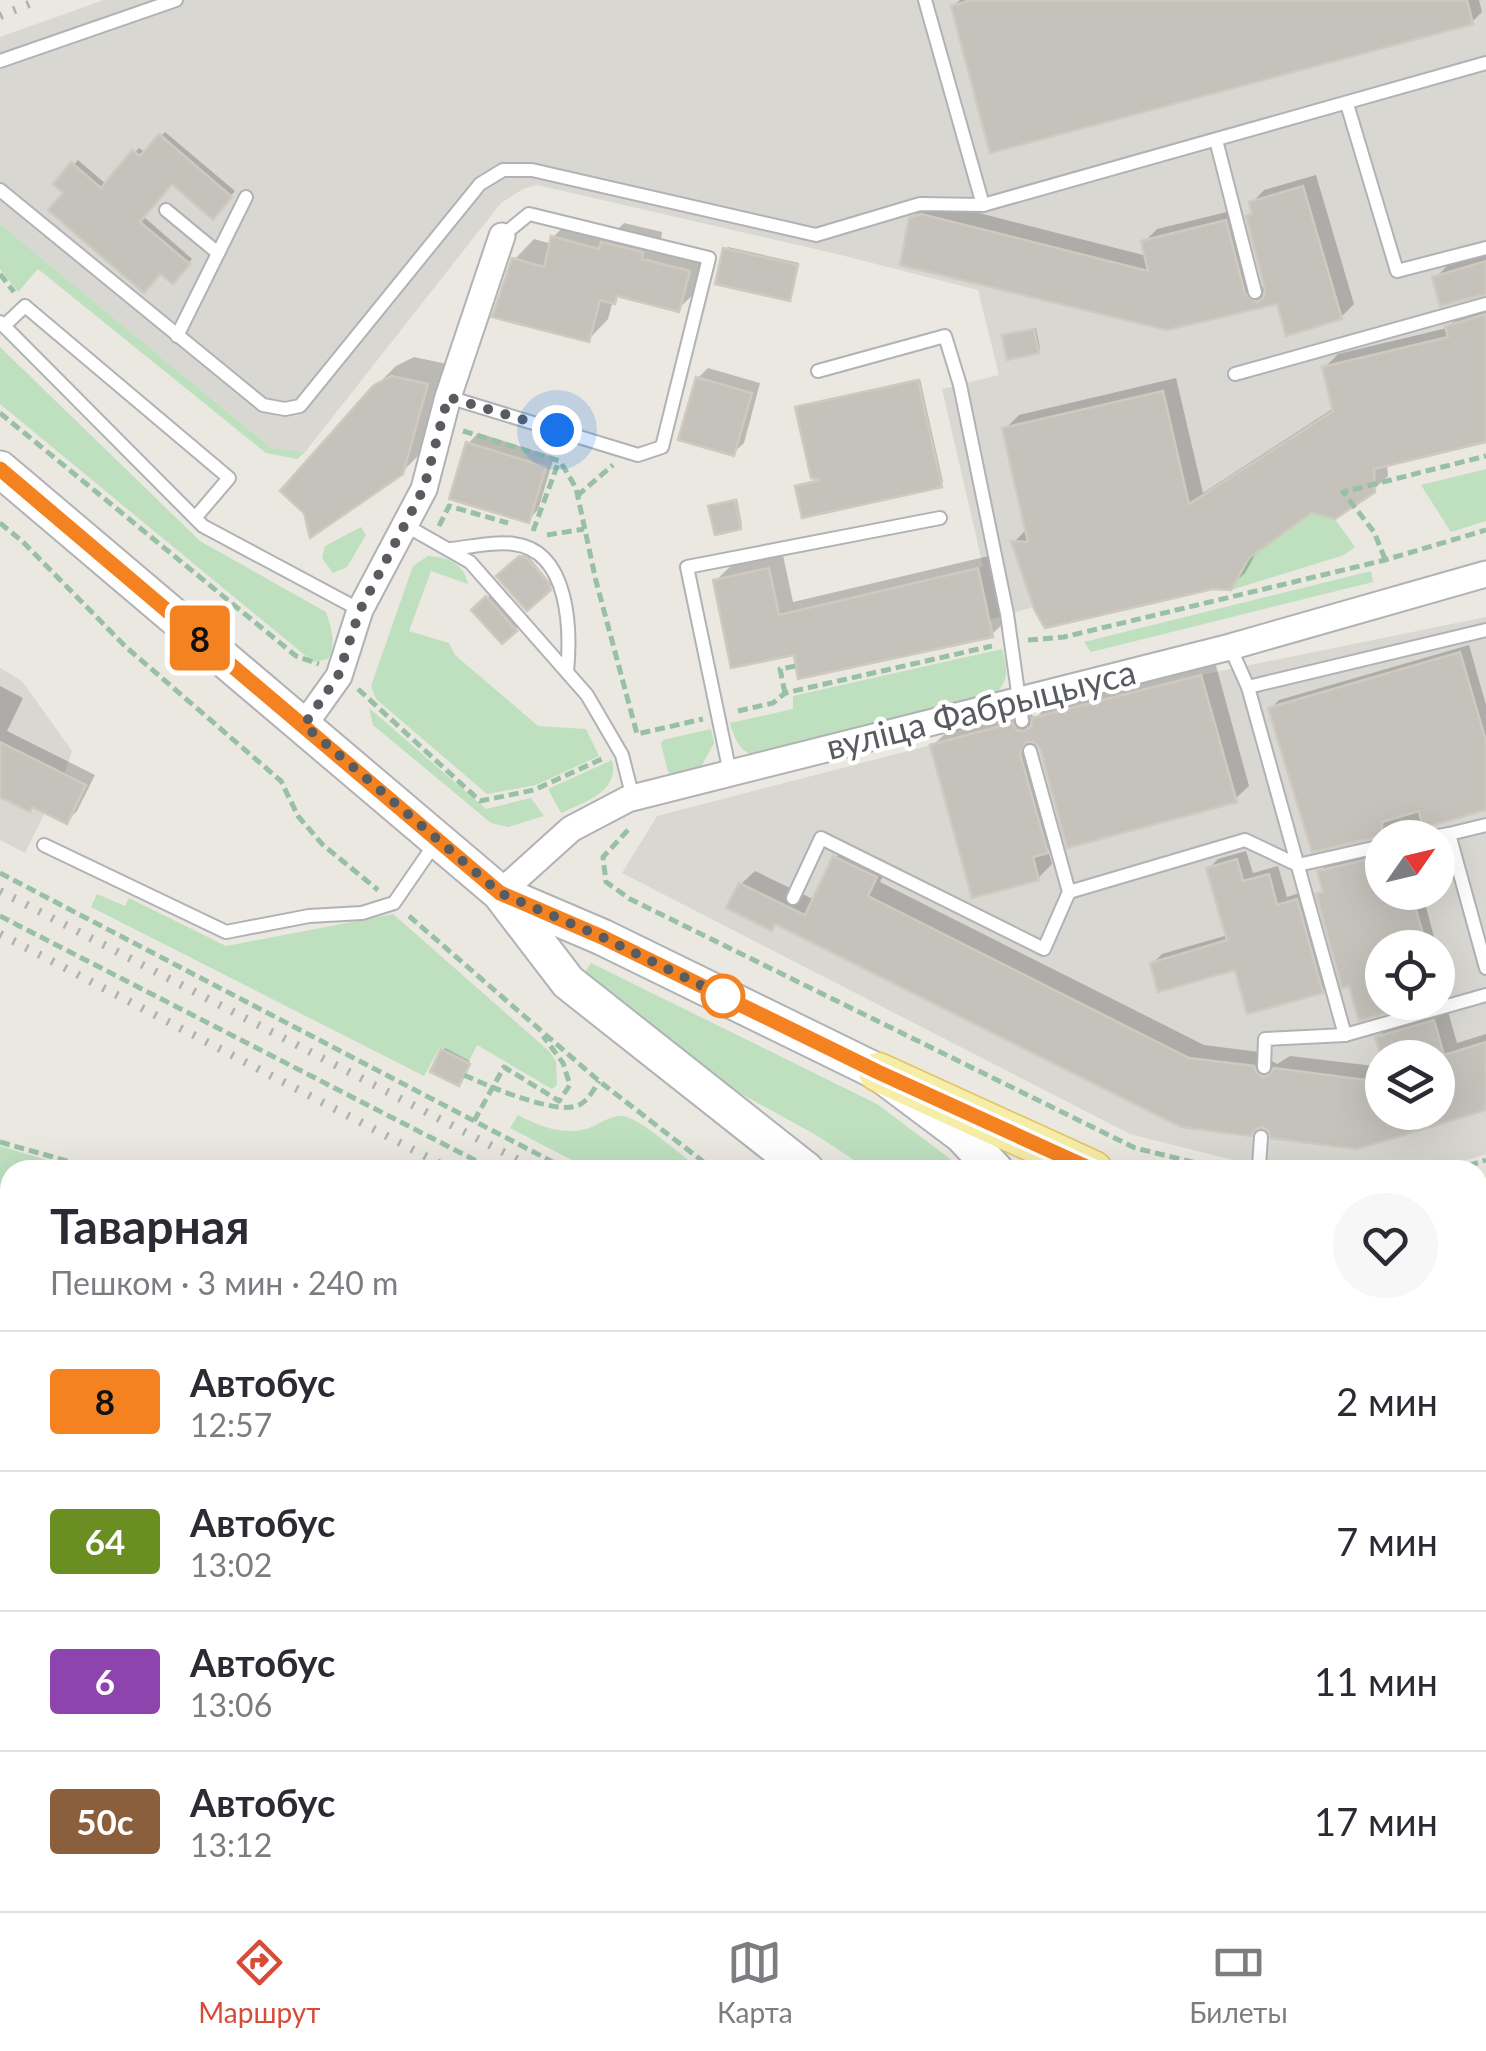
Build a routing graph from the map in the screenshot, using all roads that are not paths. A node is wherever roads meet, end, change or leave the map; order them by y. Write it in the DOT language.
graph roads {
  1 [pos="176,0"];
  2 [pos="925,0"];
  3 [pos="0,60"];
  4 [pos="1486,63"];
  5 [pos="1347,104"];
  6 [pos="1216,140"];
  7 [pos="0,190"];
  8 [pos="246,197"];
  9 [pos="982,205"];
  10 [pos="166,210"];
  11 [pos="502,236"];
  12 [pos="1486,248"];
  13 [pos="218,253"];
  14 [pos="1255,292"];
  15 [pos="1486,304"];
  16 [pos="2,324"];
  17 [pos="177,336"];
  18 [pos="818,371"];
  19 [pos="1236,374"];
  20 [pos="448,397"];
  21 [pos="0,469"];
  22 [pos="195,518"];
  23 [pos="940,518"];
  24 [pos="406,525"];
  25 [pos="448,549"];
  26 [pos="1486,574"];
  27 [pos="360,610"];
  28 [pos="1486,630"];
  29 [pos="1230,648"];
  30 [pos="567,672"];
  31 [pos="1248,687"];
  32 [pos="1020,711"];
  33 [pos="304,725"];
  34 [pos="1030,751"];
  35 [pos="730,773"];
  36 [pos="633,798"];
  37 [pos="1486,825"];
  38 [pos="1455,833"];
  39 [pos="438,840"];
  40 [pos="44,845"];
  41 [pos="1365,850"];
  42 [pos="1455,856"];
  43 [pos="1298,865"];
  44 [pos="1069,892"];
  45 [pos="500,893"];
  46 [pos="793,898"];
  47 [pos="1486,968"];
  48 [pos="1486,995"];
  49 [pos="1345,1035"];
  50 [pos="1264,1067"];
  51 [pos="878,1072"];
  52 [pos="1260,1137"];
  53 [pos="793,1160"];
  54 [pos="986,1160"];
  55 [pos="1071,1160"];
  56 [pos="1260,1160"];
  1 -- 3 [label="lane"];
  2 -- 9 [label="lane"];
  4 -- 5 [label="lane"];
  5 -- 6 [label="lane"];
  5 -- 12 [label="lane"];
  6 -- 9 [label="lane"];
  6 -- 14 [label="lane"];
  7 -- 17 [label="lane"];
  8 -- 13 [label="lane"];
  9 -- 17 [label="lane"];
  10 -- 13 [label="lane"];
  11 -- 20 [label="street"];
  11 -- 20 [label="lane"];
  13 -- 17 [label="lane"];
  15 -- 19 [label="lane"];
  16 -- 22 [label="lane"];
  16 -- 22 [label="lane"];
  18 -- 32 [label="lane"];
  20 -- 24 [label="street"];
  21 -- 33 [label="main road"];
  22 -- 27 [label="lane"];
  23 -- 35 [label="lane"];
  24 -- 25 [label="lane"];
  24 -- 27 [label="street"];
  25 -- 30 [label="lane"];
  25 -- 30 [label="lane"];
  26 -- 29 [label="street, вуліца Фабрыцыуса"];
  27 -- 33 [label="street"];
  28 -- 31 [label="lane"];
  29 -- 31 [label="lane"];
  29 -- 32 [label="street, вуліца Фабрыцыуса"];
  30 -- 36 [label="lane"];
  31 -- 43 [label="lane"];
  32 -- 35 [label="street, вуліца Фабрыцыуса"];
  33 -- 39 [label="main road"];
  34 -- 44 [label="lane"];
  35 -- 36 [label="street, вуліца Фабрыцыуса"];
  36 -- 45 [label="street, вуліца Фабрыцыуса"];
  37 -- 38 [label="lane"];
  39 -- 40 [label="lane"];
  39 -- 45 [label="main road"];
  41 -- 43 [label="lane"];
  42 -- 47 [label="lane"];
  43 -- 44 [label="lane"];
  43 -- 49 [label="lane"];
  44 -- 46 [label="lane"];
  45 -- 51 [label="main road"];
  45 -- 53 [label="main road"];
  48 -- 49 [label="lane"];
  49 -- 50 [label="lane"];
  51 -- 54 [label="main road"];
  51 -- 55 [label="main road"];
  52 -- 56 [label="lane"];
}
